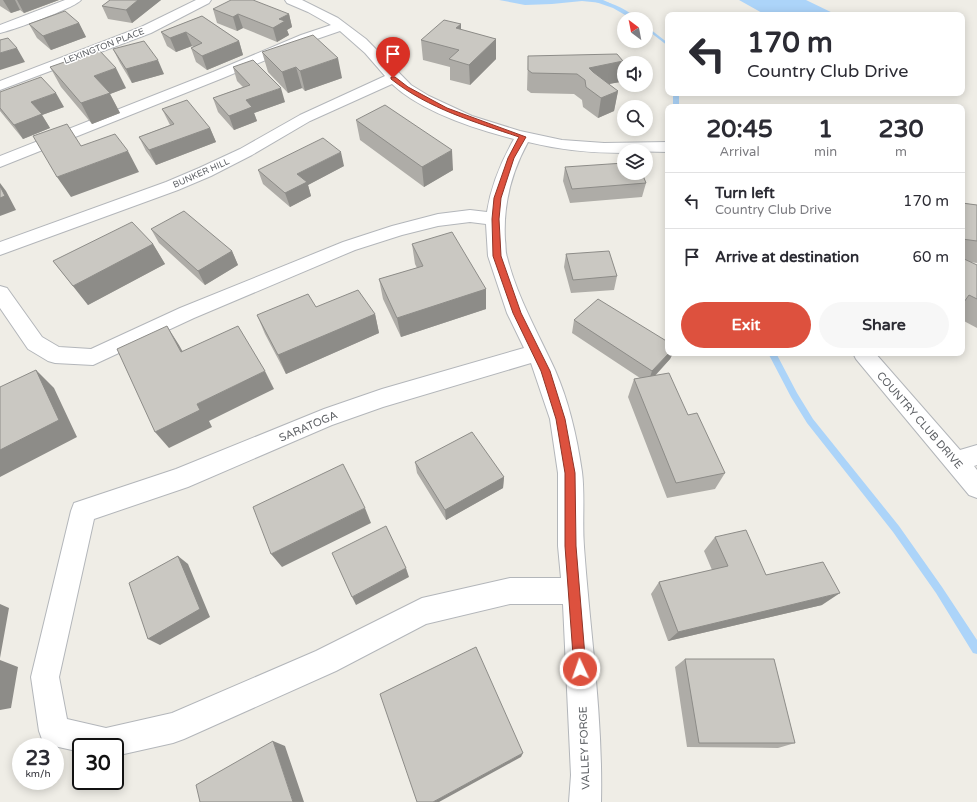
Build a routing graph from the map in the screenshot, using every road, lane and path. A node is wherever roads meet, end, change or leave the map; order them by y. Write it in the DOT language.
graph roads {
  1 [pos="75,0"];
  2 [pos="205,0"];
  3 [pos="291,0"];
  4 [pos="341,26"];
  5 [pos="0,29"];
  6 [pos="393,78"];
  7 [pos="0,86"];
  8 [pos="523,137"];
  9 [pos="665,147"];
  10 [pos="0,162"];
  11 [pos="495,219"];
  12 [pos="0,249"];
  13 [pos="0,294"];
  14 [pos="536,353"];
  15 [pos="866,356"];
  16 [pos="967,459"];
  17 [pos="977,487"];
  18 [pos="575,591"];
  19 [pos="585,802"];
  1 -- 5 [label="street"];
  2 -- 7 [label="street, LEXINGTON PLACE"];
  3 -- 4 [label="street"];
  4 -- 6 [label="street"];
  4 -- 10 [label="street"];
  6 -- 8 [label="street"];
  6 -- 12 [label="street, BUNKER HILL"];
  8 -- 9 [label="street"];
  8 -- 11 [label="street, VALLEY FORGE"];
  11 -- 13 [label="street"];
  11 -- 14 [label="street, VALLEY FORGE"];
  14 -- 18 [label="street, VALLEY FORGE"];
  14 -- 18 [label="street, SARATOGA"];
  15 -- 16 [label="street, COUNTRY CLUB DRIVE"];
  16 -- 17 [label="street, COUNTRY CLUB DRIVE"];
  18 -- 19 [label="street, VALLEY FORGE"];
}
